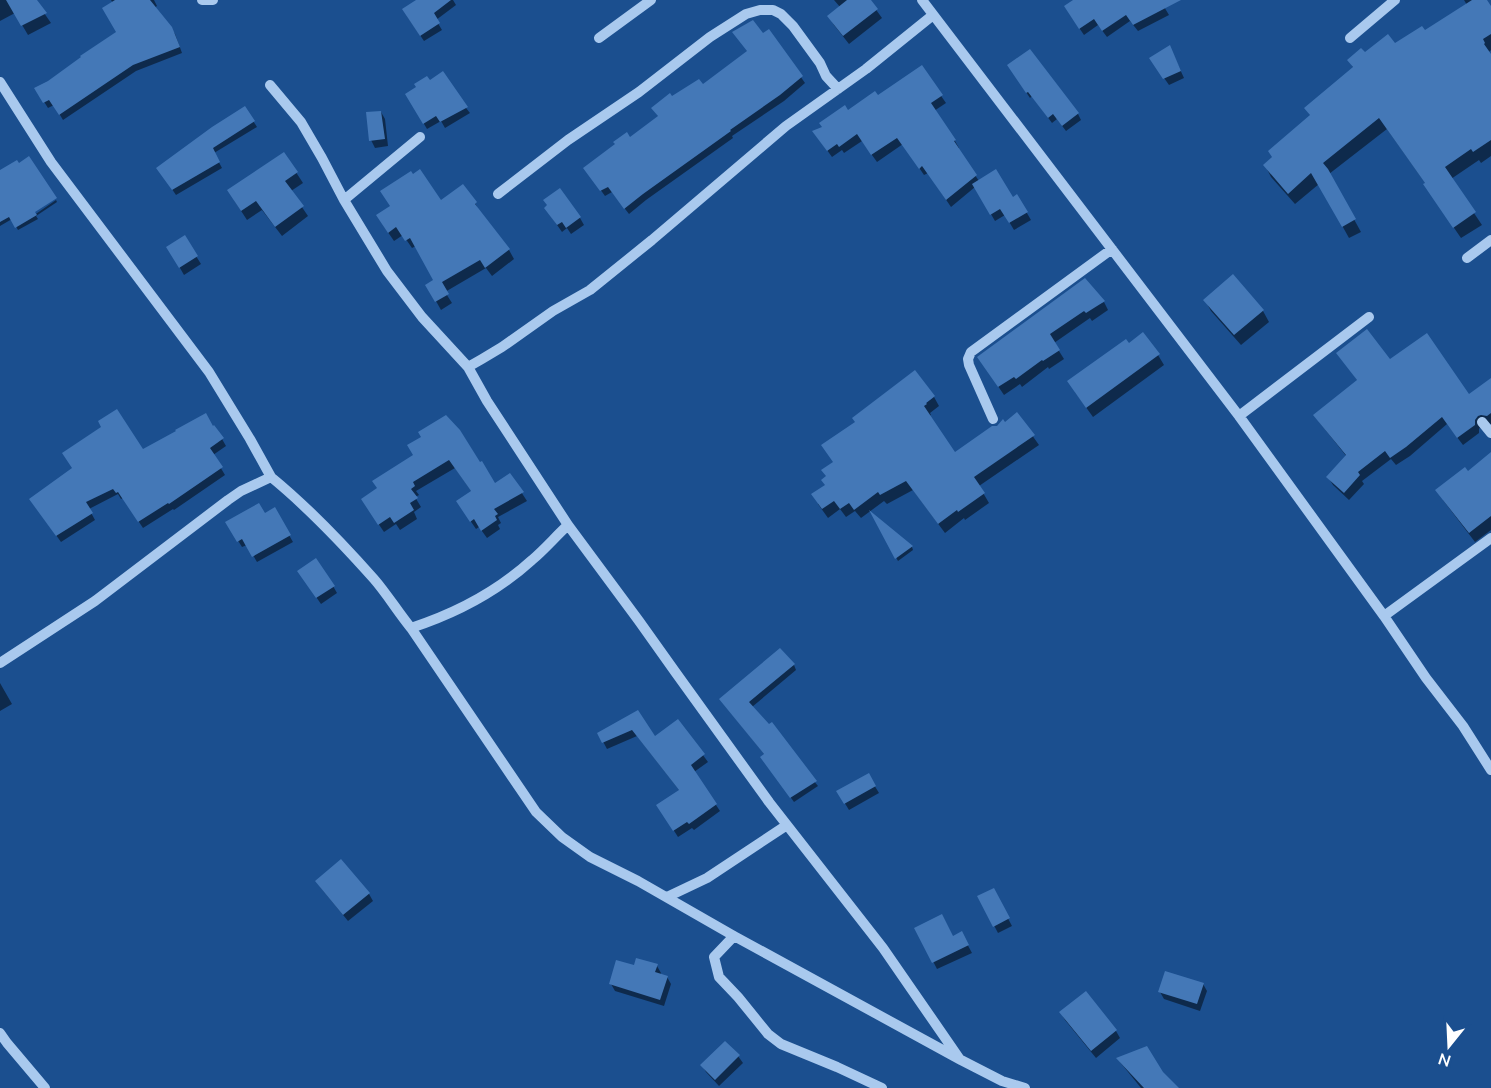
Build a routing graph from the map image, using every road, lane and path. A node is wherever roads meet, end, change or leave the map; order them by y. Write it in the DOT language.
graph roads {
  1 [pos="202,0"];
  2 [pos="213,0"];
  3 [pos="651,0"];
  4 [pos="922,0"];
  5 [pos="1395,0"];
  6 [pos="933,15"];
  7 [pos="1350,38"];
  8 [pos="599,39"];
  9 [pos="0,82"];
  10 [pos="270,85"];
  11 [pos="838,89"];
  12 [pos="420,137"];
  13 [pos="498,194"];
  14 [pos="344,200"];
  15 [pos="1491,240"];
  16 [pos="1112,249"];
  17 [pos="1467,258"];
  18 [pos="1369,317"];
  19 [pos="468,367"];
  20 [pos="1239,416"];
  21 [pos="993,419"];
  22 [pos="1482,422"];
  23 [pos="1491,433"];
  24 [pos="271,477"];
  25 [pos="568,525"];
  26 [pos="1491,538"];
  27 [pos="1384,616"];
  28 [pos="411,628"];
  29 [pos="0,663"];
  30 [pos="1491,770"];
  31 [pos="787,825"];
  32 [pos="667,897"];
  33 [pos="734,936"];
  34 [pos="0,1033"];
  35 [pos="961,1060"];
  36 [pos="45,1088"];
  37 [pos="882,1088"];
  38 [pos="1025,1088"];
  1 -- 2 [label="street"];
  3 -- 8 [label="street"];
  4 -- 6 [label="street"];
  5 -- 7 [label="street"];
  6 -- 11 [label="street"];
  6 -- 16 [label="street"];
  9 -- 24 [label="street"];
  10 -- 14 [label="street"];
  11 -- 13 [label="street"];
  11 -- 19 [label="street"];
  12 -- 14 [label="street"];
  14 -- 19 [label="street"];
  15 -- 17 [label="street"];
  16 -- 20 [label="street"];
  16 -- 21 [label="street"];
  18 -- 20 [label="street"];
  19 -- 25 [label="street"];
  20 -- 27 [label="street"];
  22 -- 23 [label="street"];
  24 -- 28 [label="street"];
  24 -- 29 [label="street"];
  25 -- 28 [label="street"];
  25 -- 31 [label="street"];
  26 -- 27 [label="street"];
  27 -- 30 [label="street"];
  28 -- 32 [label="street"];
  31 -- 32 [label="street"];
  31 -- 35 [label="street"];
  32 -- 33 [label="street"];
  33 -- 35 [label="street"];
  33 -- 37 [label="street"];
  34 -- 36 [label="street"];
  35 -- 38 [label="street"];
}
